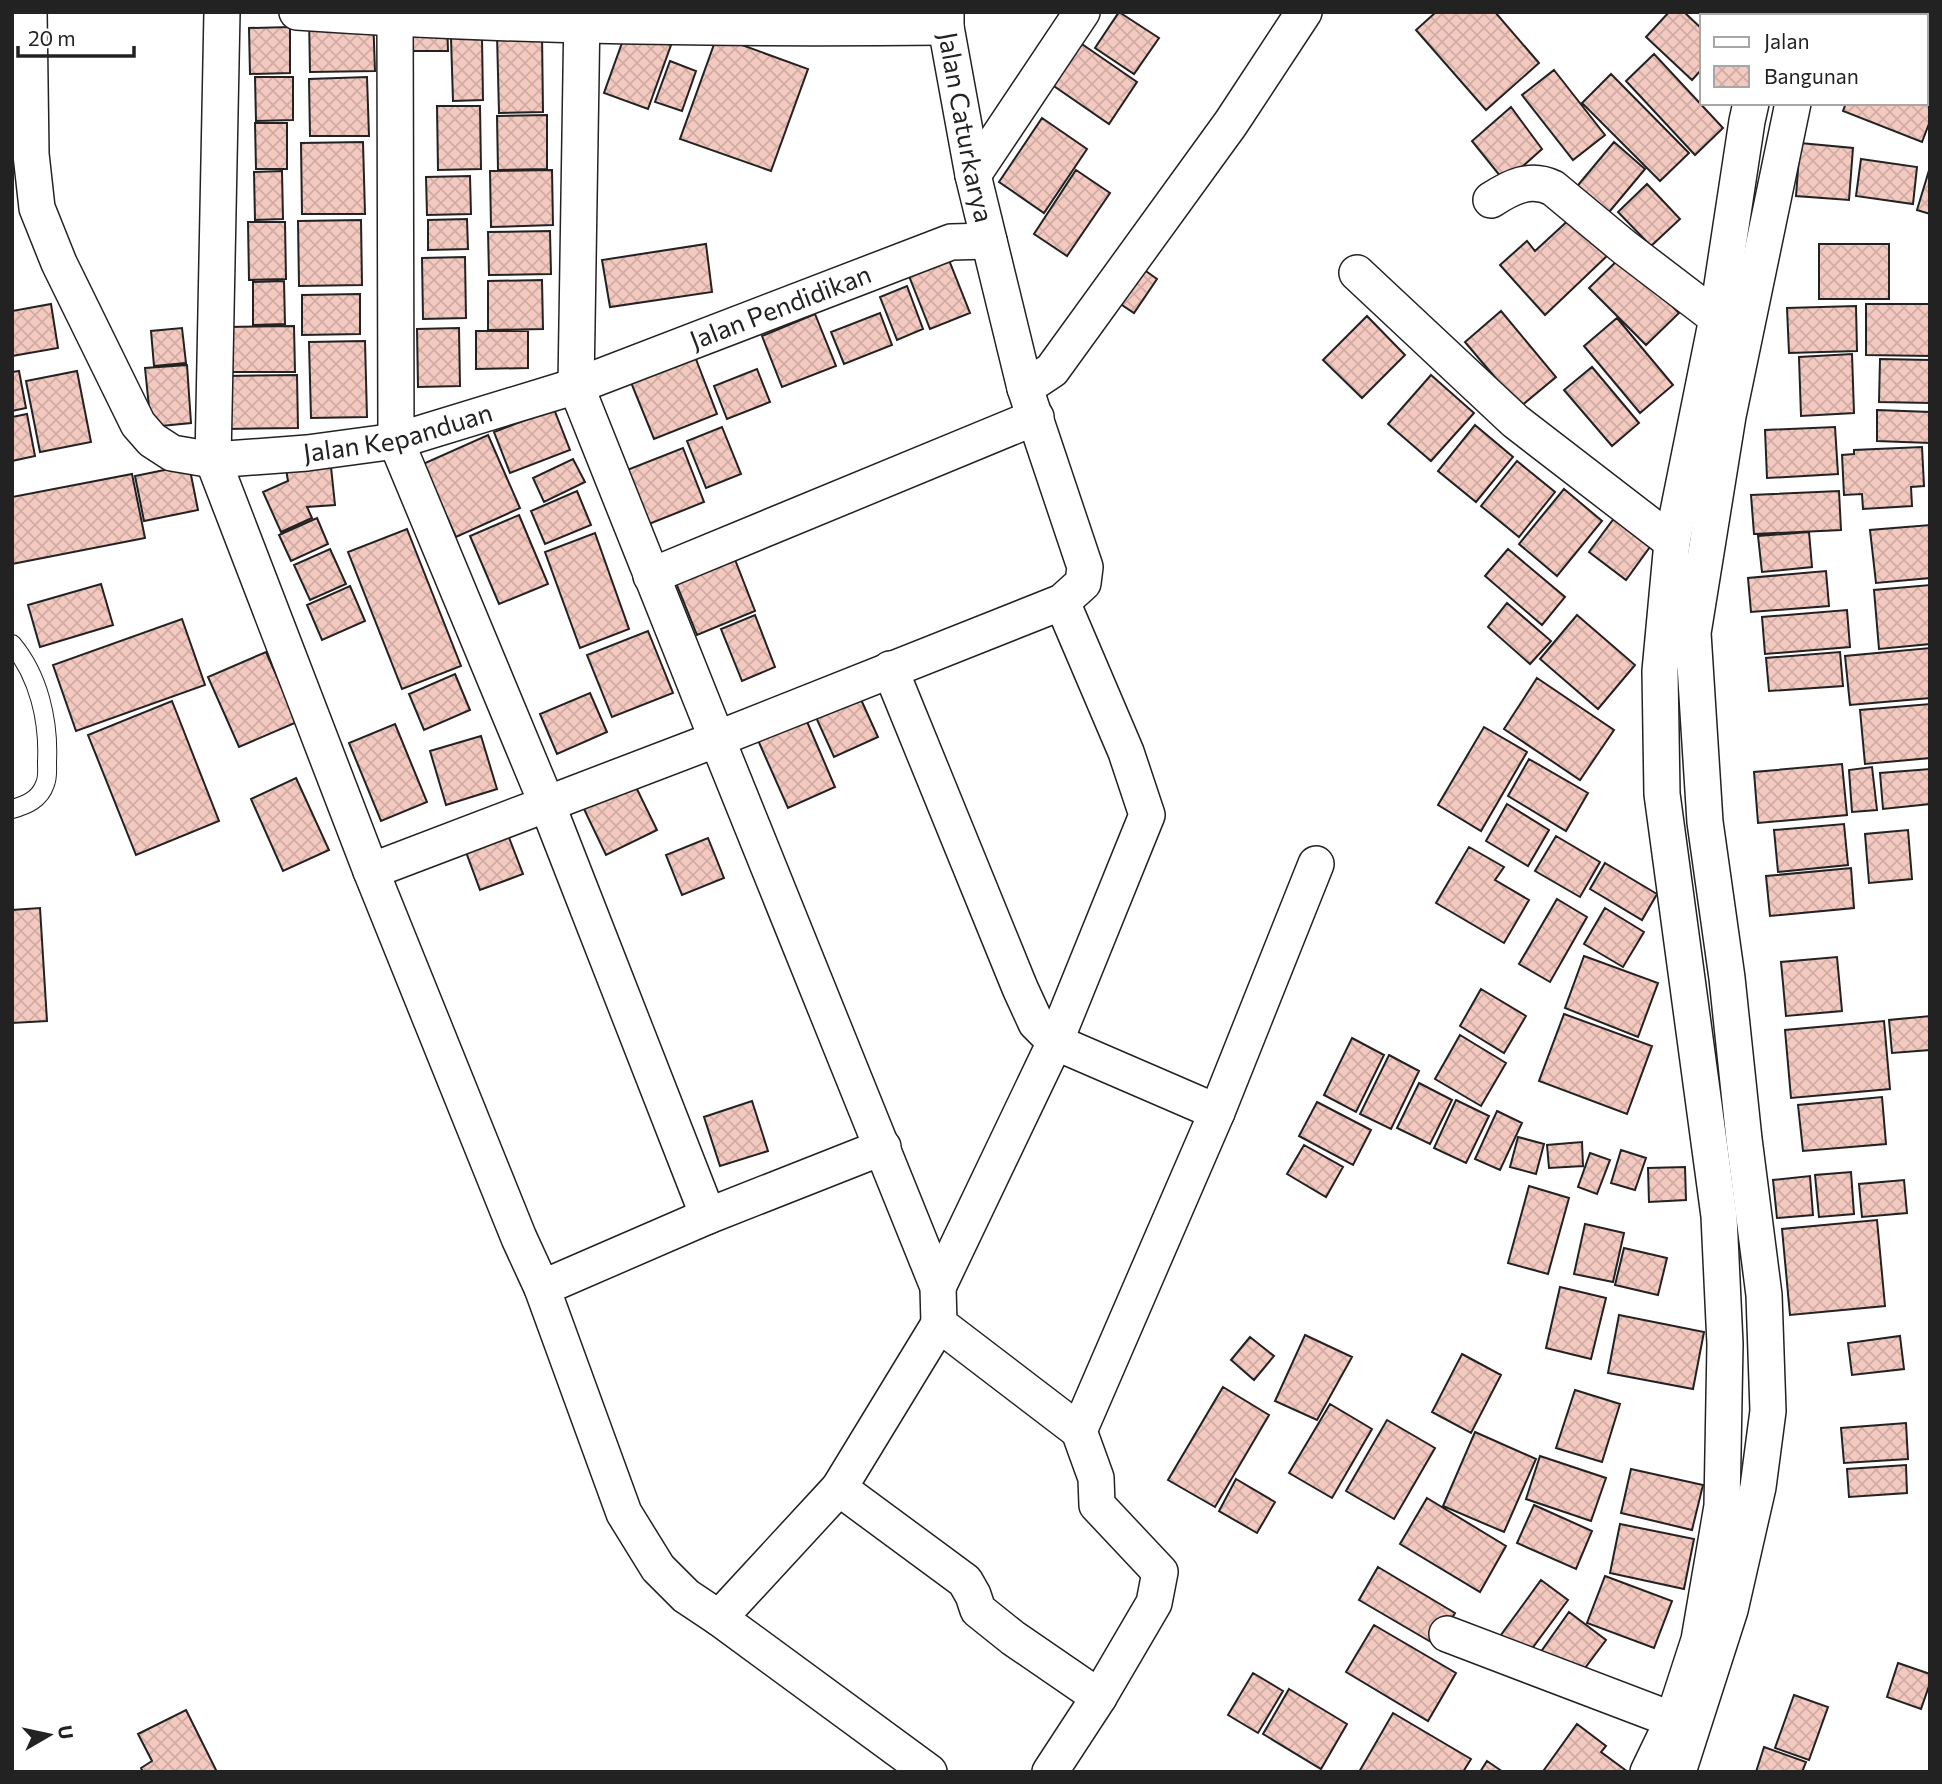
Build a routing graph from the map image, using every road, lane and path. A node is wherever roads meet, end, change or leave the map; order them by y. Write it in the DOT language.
graph roads {
  1 [pos="29,12"];
  2 [pos="222,12"];
  3 [pos="297,12"];
  4 [pos="1082,12"];
  5 [pos="1304,12"];
  6 [pos="395,16"];
  7 [pos="582,19"];
  8 [pos="946,19"];
  9 [pos="769,20"];
  10 [pos="1751,105"];
  11 [pos="1793,105"];
  12 [pos="973,175"];
  13 [pos="1491,200"];
  14 [pos="989,241"];
  15 [pos="1357,273"];
  16 [pos="1717,318"];
  17 [pos="576,386"];
  18 [pos="1031,403"];
  19 [pos="396,441"];
  20 [pos="213,460"];
  21 [pos="1672,542"];
  22 [pos="652,576"];
  23 [pos="1062,602"];
  24 [pos="12,644"];
  25 [pos="890,669"];
  26 [pos="717,739"];
  27 [pos="547,804"];
  28 [pos="12,809"];
  29 [pos="1316,864"];
  30 [pos="371,871"];
  31 [pos="1055,1042"];
  32 [pos="1217,1112"];
  33 [pos="883,1147"];
  34 [pos="708,1216"];
  35 [pos="938,1287"];
  36 [pos="542,1288"];
  37 [pos="939,1324"];
  38 [pos="1079,1431"];
  39 [pos="839,1488"];
  40 [pos="719,1618"];
  41 [pos="1447,1634"];
  42 [pos="1100,1697"];
  43 [pos="1673,1720"];
  44 [pos="929,1772"];
  45 [pos="1050,1772"];
  46 [pos="1648,1772"];
  47 [pos="1678,1772"];
  1 -- 20 [label="street, Jalan Kepanduan"];
  2 -- 20 [label="street"];
  3 -- 6 [label="street"];
  4 -- 12 [label="street"];
  5 -- 18 [label="street"];
  6 -- 7 [label="street"];
  6 -- 19 [label="street"];
  7 -- 9 [label="street"];
  7 -- 17 [label="street"];
  8 -- 9 [label="street"];
  8 -- 12 [label="street, Jalan Caturkarya"];
  10 -- 16 [label="street"];
  11 -- 47 [label="street"];
  12 -- 14 [label="street, Jalan Caturkarya"];
  13 -- 16 [label="street"];
  14 -- 17 [label="street, Jalan Pendidikan"];
  14 -- 18 [label="street, Jalan Caturkarya"];
  15 -- 21 [label="street"];
  16 -- 21 [label="street"];
  17 -- 19 [label="street, Jalan Kepanduan"];
  17 -- 22 [label="street"];
  18 -- 22 [label="street"];
  18 -- 23 [label="street, Jalan Caturkarya"];
  19 -- 20 [label="street, Jalan Kepanduan"];
  19 -- 27 [label="street"];
  20 -- 30 [label="street"];
  21 -- 43 [label="street"];
  22 -- 26 [label="street"];
  23 -- 25 [label="street"];
  23 -- 31 [label="street"];
  24 -- 28 [label="lane"];
  25 -- 26 [label="street"];
  25 -- 31 [label="street"];
  26 -- 27 [label="street"];
  26 -- 33 [label="street"];
  27 -- 30 [label="street"];
  27 -- 34 [label="street"];
  29 -- 32 [label="street"];
  30 -- 36 [label="street"];
  31 -- 32 [label="street"];
  31 -- 35 [label="street"];
  32 -- 38 [label="street"];
  33 -- 34 [label="street"];
  33 -- 35 [label="street"];
  34 -- 36 [label="street"];
  35 -- 37 [label="street"];
  36 -- 40 [label="street"];
  37 -- 38 [label="street"];
  37 -- 39 [label="street"];
  38 -- 42 [label="street"];
  39 -- 40 [label="street"];
  39 -- 42 [label="street"];
  40 -- 44 [label="street"];
  41 -- 43 [label="street"];
  42 -- 45 [label="street"];
  43 -- 46 [label="street"];
}
